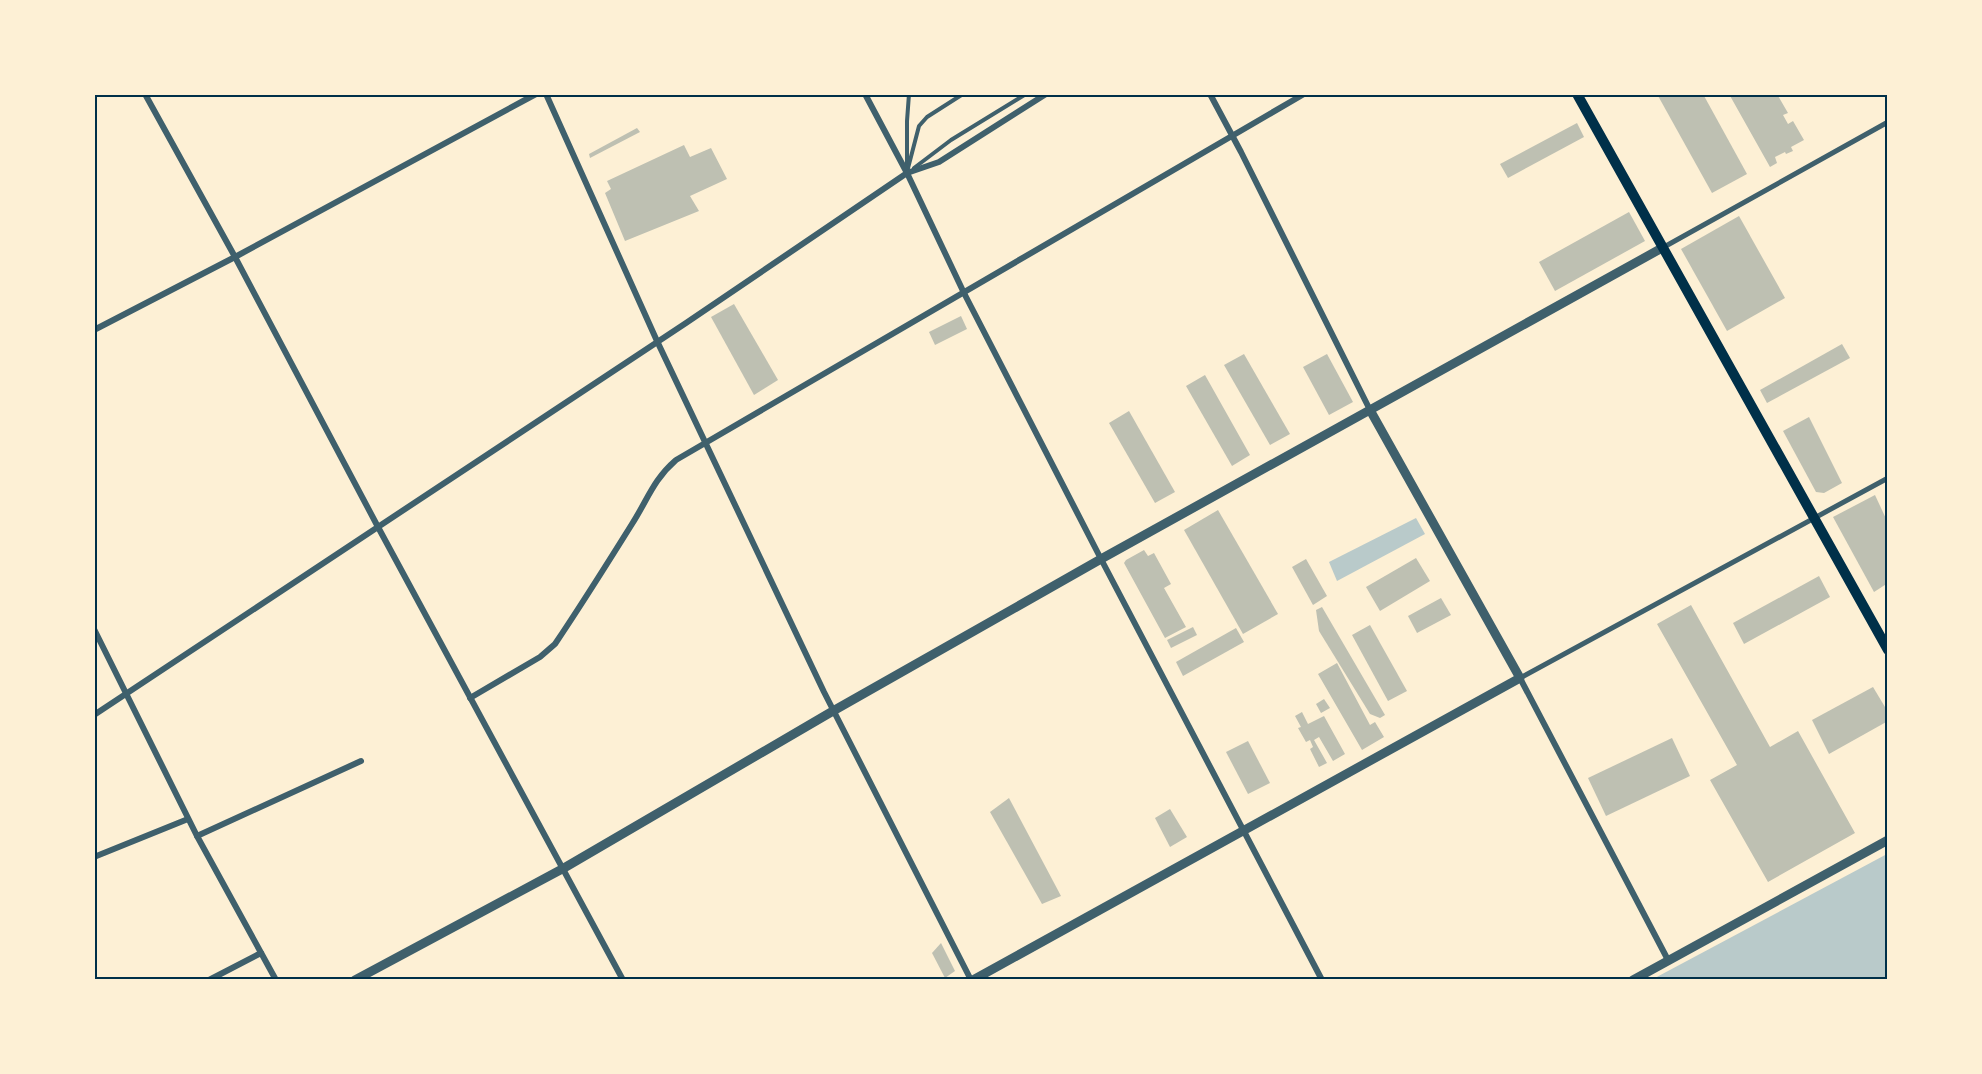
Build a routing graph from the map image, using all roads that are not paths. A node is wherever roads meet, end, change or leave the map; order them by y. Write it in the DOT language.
graph roads {
  1 [pos="146,94"];
  2 [pos="536,94"];
  3 [pos="546,94"];
  4 [pos="865,94"];
  5 [pos="909,94"];
  6 [pos="963,94"];
  7 [pos="1026,94"];
  8 [pos="1046,94"];
  9 [pos="1210,94"];
  10 [pos="1304,94"];
  11 [pos="1577,94"];
  12 [pos="1887,122"];
  13 [pos="1233,137"];
  14 [pos="907,173"];
  15 [pos="1662,248"];
  16 [pos="235,257"];
  17 [pos="964,293"];
  18 [pos="94,330"];
  19 [pos="657,341"];
  20 [pos="1370,410"];
  21 [pos="705,443"];
  22 [pos="1887,478"];
  23 [pos="1814,518"];
  24 [pos="378,527"];
  25 [pos="1101,559"];
  26 [pos="94,629"];
  27 [pos="1887,650"];
  28 [pos="1520,678"];
  29 [pos="126,694"];
  30 [pos="470,698"];
  31 [pos="833,711"];
  32 [pos="94,715"];
  33 [pos="360,761"];
  34 [pos="188,819"];
  35 [pos="1243,831"];
  36 [pos="197,836"];
  37 [pos="1887,840"];
  38 [pos="94,857"];
  39 [pos="564,868"];
  40 [pos="261,953"];
  41 [pos="1668,960"];
  42 [pos="209,980"];
  43 [pos="276,980"];
  44 [pos="355,980"];
  45 [pos="623,980"];
  46 [pos="972,980"];
  47 [pos="1322,980"];
  48 [pos="1633,980"];
  1 -- 16 [label="street"];
  2 -- 16 [label="street"];
  3 -- 19 [label="street"];
  4 -- 14 [label="street"];
  5 -- 14 [label="lane"];
  6 -- 14 [label="lane"];
  7 -- 14 [label="lane"];
  8 -- 14 [label="street"];
  9 -- 13 [label="street"];
  10 -- 13 [label="street"];
  11 -- 15 [label="main road"];
  12 -- 15 [label="street"];
  13 -- 17 [label="street"];
  13 -- 20 [label="street"];
  14 -- 17 [label="street"];
  14 -- 19 [label="street"];
  15 -- 20 [label="street"];
  15 -- 23 [label="main road"];
  16 -- 18 [label="street"];
  16 -- 24 [label="street"];
  17 -- 21 [label="street"];
  17 -- 25 [label="street"];
  19 -- 21 [label="street"];
  19 -- 24 [label="street"];
  20 -- 25 [label="street"];
  20 -- 28 [label="street"];
  21 -- 30 [label="street"];
  21 -- 31 [label="street"];
  22 -- 23 [label="street"];
  23 -- 27 [label="main road"];
  23 -- 28 [label="street"];
  24 -- 29 [label="street"];
  24 -- 30 [label="street"];
  25 -- 31 [label="street"];
  25 -- 35 [label="street"];
  26 -- 29 [label="street"];
  28 -- 35 [label="street"];
  28 -- 41 [label="street"];
  29 -- 32 [label="street"];
  29 -- 34 [label="street"];
  30 -- 39 [label="street"];
  31 -- 39 [label="street"];
  31 -- 46 [label="street"];
  33 -- 36 [label="street"];
  34 -- 36 [label="street"];
  34 -- 38 [label="street"];
  35 -- 46 [label="street"];
  35 -- 47 [label="street"];
  36 -- 40 [label="street"];
  37 -- 41 [label="street"];
  39 -- 44 [label="street"];
  39 -- 45 [label="street"];
  40 -- 42 [label="street"];
  40 -- 43 [label="street"];
  41 -- 48 [label="street"];
}
